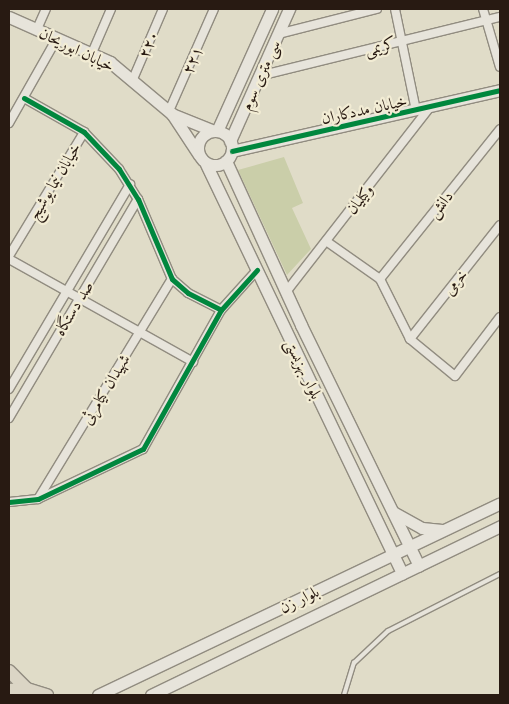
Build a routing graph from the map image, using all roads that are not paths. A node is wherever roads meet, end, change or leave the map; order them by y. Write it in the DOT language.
graph roads {
  1 [pos="46,9"];
  2 [pos="111,9"];
  3 [pos="163,9"];
  4 [pos="214,9"];
  5 [pos="272,9"];
  6 [pos="289,9"];
  7 [pos="376,9"];
  8 [pos="395,9"];
  9 [pos="483,9"];
  10 [pos="9,17"];
  11 [pos="500,17"];
  12 [pos="485,20"];
  13 [pos="37,29"];
  14 [pos="278,34"];
  15 [pos="56,38"];
  16 [pos="404,40"];
  17 [pos="92,53"];
  18 [pos="500,67"];
  19 [pos="259,76"];
  20 [pos="133,79"];
  21 [pos="500,90"];
  22 [pos="24,98"];
  23 [pos="431,106"];
  24 [pos="416,110"];
  25 [pos="171,113"];
  26 [pos="9,123"];
  27 [pos="500,129"];
  28 [pos="216,131"];
  29 [pos="84,132"];
  30 [pos="231,146"];
  31 [pos="202,159"];
  32 [pos="226,161"];
  33 [pos="130,184"];
  34 [pos="138,199"];
  35 [pos="500,225"];
  36 [pos="326,241"];
  37 [pos="9,257"];
  38 [pos="257,270"];
  39 [pos="172,279"];
  40 [pos="380,279"];
  41 [pos="66,292"];
  42 [pos="286,292"];
  43 [pos="79,299"];
  44 [pos="221,310"];
  45 [pos="500,317"];
  46 [pos="301,325"];
  47 [pos="286,331"];
  48 [pos="138,334"];
  49 [pos="410,339"];
  50 [pos="192,362"];
  51 [pos="9,389"];
  52 [pos="9,418"];
  53 [pos="38,499"];
  54 [pos="9,502"];
  55 [pos="500,503"];
  56 [pos="393,511"];
  57 [pos="500,526"];
  58 [pos="447,529"];
  59 [pos="410,547"];
  60 [pos="393,555"];
  61 [pos="419,566"];
  62 [pos="402,574"];
  63 [pos="500,574"];
  64 [pos="9,671"];
  65 [pos="27,689"];
  66 [pos="9,690"];
  67 [pos="112,692"];
  68 [pos="47,695"];
  69 [pos="98,695"];
  70 [pos="150,695"];
  71 [pos="344,695"];
  1 -- 13 [label="street"];
  2 -- 17 [label="street"];
  3 -- 20 [label="street, ۲۲۰"];
  4 -- 25 [label="street, ۲۲۱"];
  5 -- 28 [label="main road, سی متری سوم"];
  6 -- 14 [label="main road, سی متری سوم"];
  7 -- 14 [label="street"];
  8 -- 16 [label="street"];
  9 -- 12 [label="street"];
  10 -- 13 [label="main road, خیابان ابوریحان"];
  11 -- 12 [label="street, کریمی"];
  12 -- 16 [label="street, کریمی"];
  12 -- 18 [label="street"];
  13 -- 15 [label="main road, خیابان ابوریحان"];
  14 -- 19 [label="main road, سی متری سوم"];
  15 -- 17 [label="main road, خیابان ابوریحان"];
  15 -- 22 [label="street"];
  16 -- 19 [label="street, کریمی"];
  16 -- 24 [label="street"];
  17 -- 20 [label="main road, خیابان ابوریحان"];
  19 -- 30 [label="main road, سی متری سوم"];
  20 -- 25 [label="main road, خیابان ابوریحان"];
  21 -- 23 [label="main road, خیابان مددکاران"];
  22 -- 26 [label="street"];
  22 -- 29 [label="street"];
  23 -- 24 [label="main road, خیابان مددکاران"];
  23 -- 36 [label="street, وکیلیان"];
  24 -- 30 [label="main road, خیابان مددکاران"];
  25 -- 28 [label="main road"];
  25 -- 31 [label="main road, خیابان ابوریحان"];
  27 -- 40 [label="street, دانش"];
  28 -- 30 [label="main road"];
  28 -- 31 [label="main road"];
  29 -- 33 [label="street"];
  29 -- 37 [label="street, خیابان نیما یوشیج"];
  30 -- 32 [label="main road"];
  31 -- 32 [label="main road"];
  31 -- 38 [label="main road, بلوار بهزیستی"];
  32 -- 42 [label="main road, بلوار بهزیستی"];
  33 -- 34 [label="street"];
  33 -- 41 [label="street, صد دستگاه"];
  34 -- 39 [label="street"];
  34 -- 43 [label="street, صد دستگاه"];
  35 -- 49 [label="street, خرمی"];
  36 -- 40 [label="street"];
  36 -- 42 [label="street, وکیلیان"];
  37 -- 41 [label="street"];
  38 -- 44 [label="street"];
  38 -- 47 [label="main road, بلوار بهزیستی"];
  39 -- 44 [label="street"];
  39 -- 48 [label="street, شهیدان کیامرثی"];
  40 -- 49 [label="street"];
  41 -- 43 [label="street"];
  41 -- 51 [label="street, صد دستگاه"];
  42 -- 46 [label="main road, بلوار بهزیستی"];
  43 -- 48 [label="street"];
  43 -- 52 [label="street, صد دستگاه"];
  44 -- 50 [label="street"];
  45 -- 49 [label="street"];
  46 -- 47 [label="main road"];
  46 -- 56 [label="main road, بلوار بهزیستی"];
  47 -- 60 [label="main road, بلوار بهزیستی"];
  48 -- 50 [label="street"];
  48 -- 53 [label="street, شهیدان کیامرثی"];
  50 -- 53 [label="street"];
  53 -- 54 [label="street"];
  55 -- 58 [label="main road, بلوار زن"];
  56 -- 58 [label="main road"];
  56 -- 59 [label="main road, بلوار بهزیستی"];
  57 -- 61 [label="main road, بلوار زن"];
  58 -- 59 [label="main road, بلوار زن"];
  59 -- 60 [label="main road, بلوار زن"];
  59 -- 61 [label="main road, بلوار بهزیستی"];
  60 -- 62 [label="main road, بلوار بهزیستی"];
  60 -- 67 [label="main road, بلوار زن"];
  61 -- 62 [label="main road, بلوار زن"];
  62 -- 70 [label="main road, بلوار زن"];
  63 -- 71 [label="lane"];
  64 -- 65 [label="main road"];
  65 -- 66 [label="main road"];
  65 -- 68 [label="main road"];
  67 -- 69 [label="main road, بلوار زن"];
}
